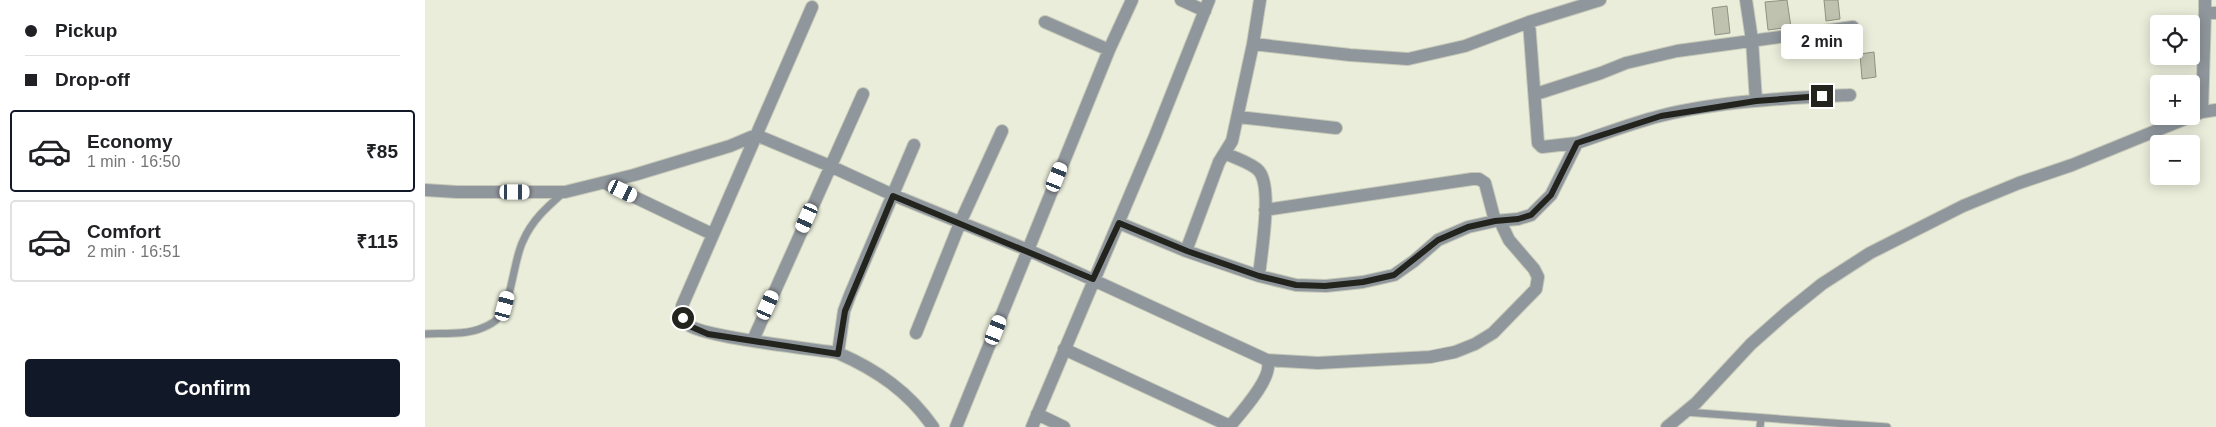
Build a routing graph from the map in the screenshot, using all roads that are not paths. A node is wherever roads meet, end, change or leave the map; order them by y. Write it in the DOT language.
graph roads {
  1 [pos="1132,0"];
  2 [pos="1181,0"];
  3 [pos="1260,0"];
  4 [pos="1599,0"];
  5 [pos="1746,0"];
  6 [pos="1207,5"];
  7 [pos="812,7"];
  8 [pos="2209,9"];
  9 [pos="1045,22"];
  10 [pos="1529,22"];
  11 [pos="1853,27"];
  12 [pos="1752,40"];
  13 [pos="1253,44"];
  14 [pos="1109,50"];
  15 [pos="863,94"];
  16 [pos="1536,94"];
  17 [pos="1850,95"];
  18 [pos="1756,101"];
  19 [pos="2216,110"];
  20 [pos="2202,112"];
  21 [pos="1237,117"];
  22 [pos="1336,128"];
  23 [pos="1002,131"];
  24 [pos="756,134"];
  25 [pos="1577,143"];
  26 [pos="914,145"];
  27 [pos="1225,153"];
  28 [pos="830,166"];
  29 [pos="605,183"];
  30 [pos="425,190"];
  31 [pos="565,192"];
  32 [pos="893,196"];
  33 [pos="1265,210"];
  34 [pos="1498,221"];
  35 [pos="960,223"];
  36 [pos="1119,223"];
  37 [pos="712,234"];
  38 [pos="1028,250"];
  39 [pos="1187,251"];
  40 [pos="1259,276"];
  41 [pos="1093,279"];
  42 [pos="916,333"];
  43 [pos="425,334"];
  44 [pos="753,340"];
  45 [pos="1064,349"];
  46 [pos="838,354"];
  47 [pos="1267,360"];
  48 [pos="1685,412"];
  49 [pos="1037,414"];
  50 [pos="1761,418"];
  51 [pos="1229,426"];
  52 [pos="933,427"];
  53 [pos="957,427"];
  54 [pos="1032,427"];
  55 [pos="1065,427"];
  56 [pos="1667,427"];
  57 [pos="1760,427"];
  58 [pos="1887,427"];
  1 -- 14 [label="street"];
  2 -- 6 [label="street"];
  3 -- 13 [label="street"];
  4 -- 10 [label="street"];
  5 -- 12 [label="street"];
  6 -- 36 [label="street"];
  7 -- 24 [label="street"];
  8 -- 20 [label="street"];
  9 -- 14 [label="street"];
  10 -- 13 [label="street"];
  10 -- 16 [label="street"];
  11 -- 12 [label="street"];
  12 -- 16 [label="street"];
  12 -- 18 [label="street"];
  13 -- 21 [label="street"];
  14 -- 38 [label="street"];
  15 -- 28 [label="street"];
  16 -- 25 [label="street"];
  17 -- 18 [label="street"];
  18 -- 25 [label="street"];
  19 -- 20 [label="street"];
  20 -- 48 [label="street"];
  21 -- 22 [label="street"];
  21 -- 27 [label="street"];
  23 -- 35 [label="street"];
  24 -- 28 [label="street"];
  24 -- 29 [label="street"];
  24 -- 37 [label="street"];
  25 -- 34 [label="street"];
  26 -- 32 [label="street"];
  27 -- 33 [label="street"];
  27 -- 39 [label="street"];
  28 -- 32 [label="street"];
  28 -- 44 [label="street"];
  29 -- 31 [label="street"];
  29 -- 37 [label="street"];
  30 -- 31 [label="street"];
  31 -- 43 [label="lane"];
  32 -- 35 [label="street"];
  32 -- 46 [label="street"];
  33 -- 34 [label="street"];
  33 -- 40 [label="street"];
  34 -- 40 [label="street"];
  34 -- 47 [label="street"];
  35 -- 38 [label="street"];
  35 -- 42 [label="street"];
  36 -- 39 [label="street"];
  36 -- 41 [label="street"];
  37 -- 44 [label="street"];
  38 -- 41 [label="street"];
  38 -- 53 [label="street"];
  39 -- 40 [label="street"];
  41 -- 45 [label="street"];
  41 -- 47 [label="street"];
  44 -- 46 [label="street"];
  45 -- 49 [label="street"];
  45 -- 51 [label="street"];
  46 -- 52 [label="street"];
  47 -- 51 [label="street"];
  48 -- 50 [label="lane"];
  48 -- 56 [label="street"];
  49 -- 54 [label="street"];
  49 -- 55 [label="street"];
  50 -- 57 [label="lane"];
  50 -- 58 [label="lane"];
}
